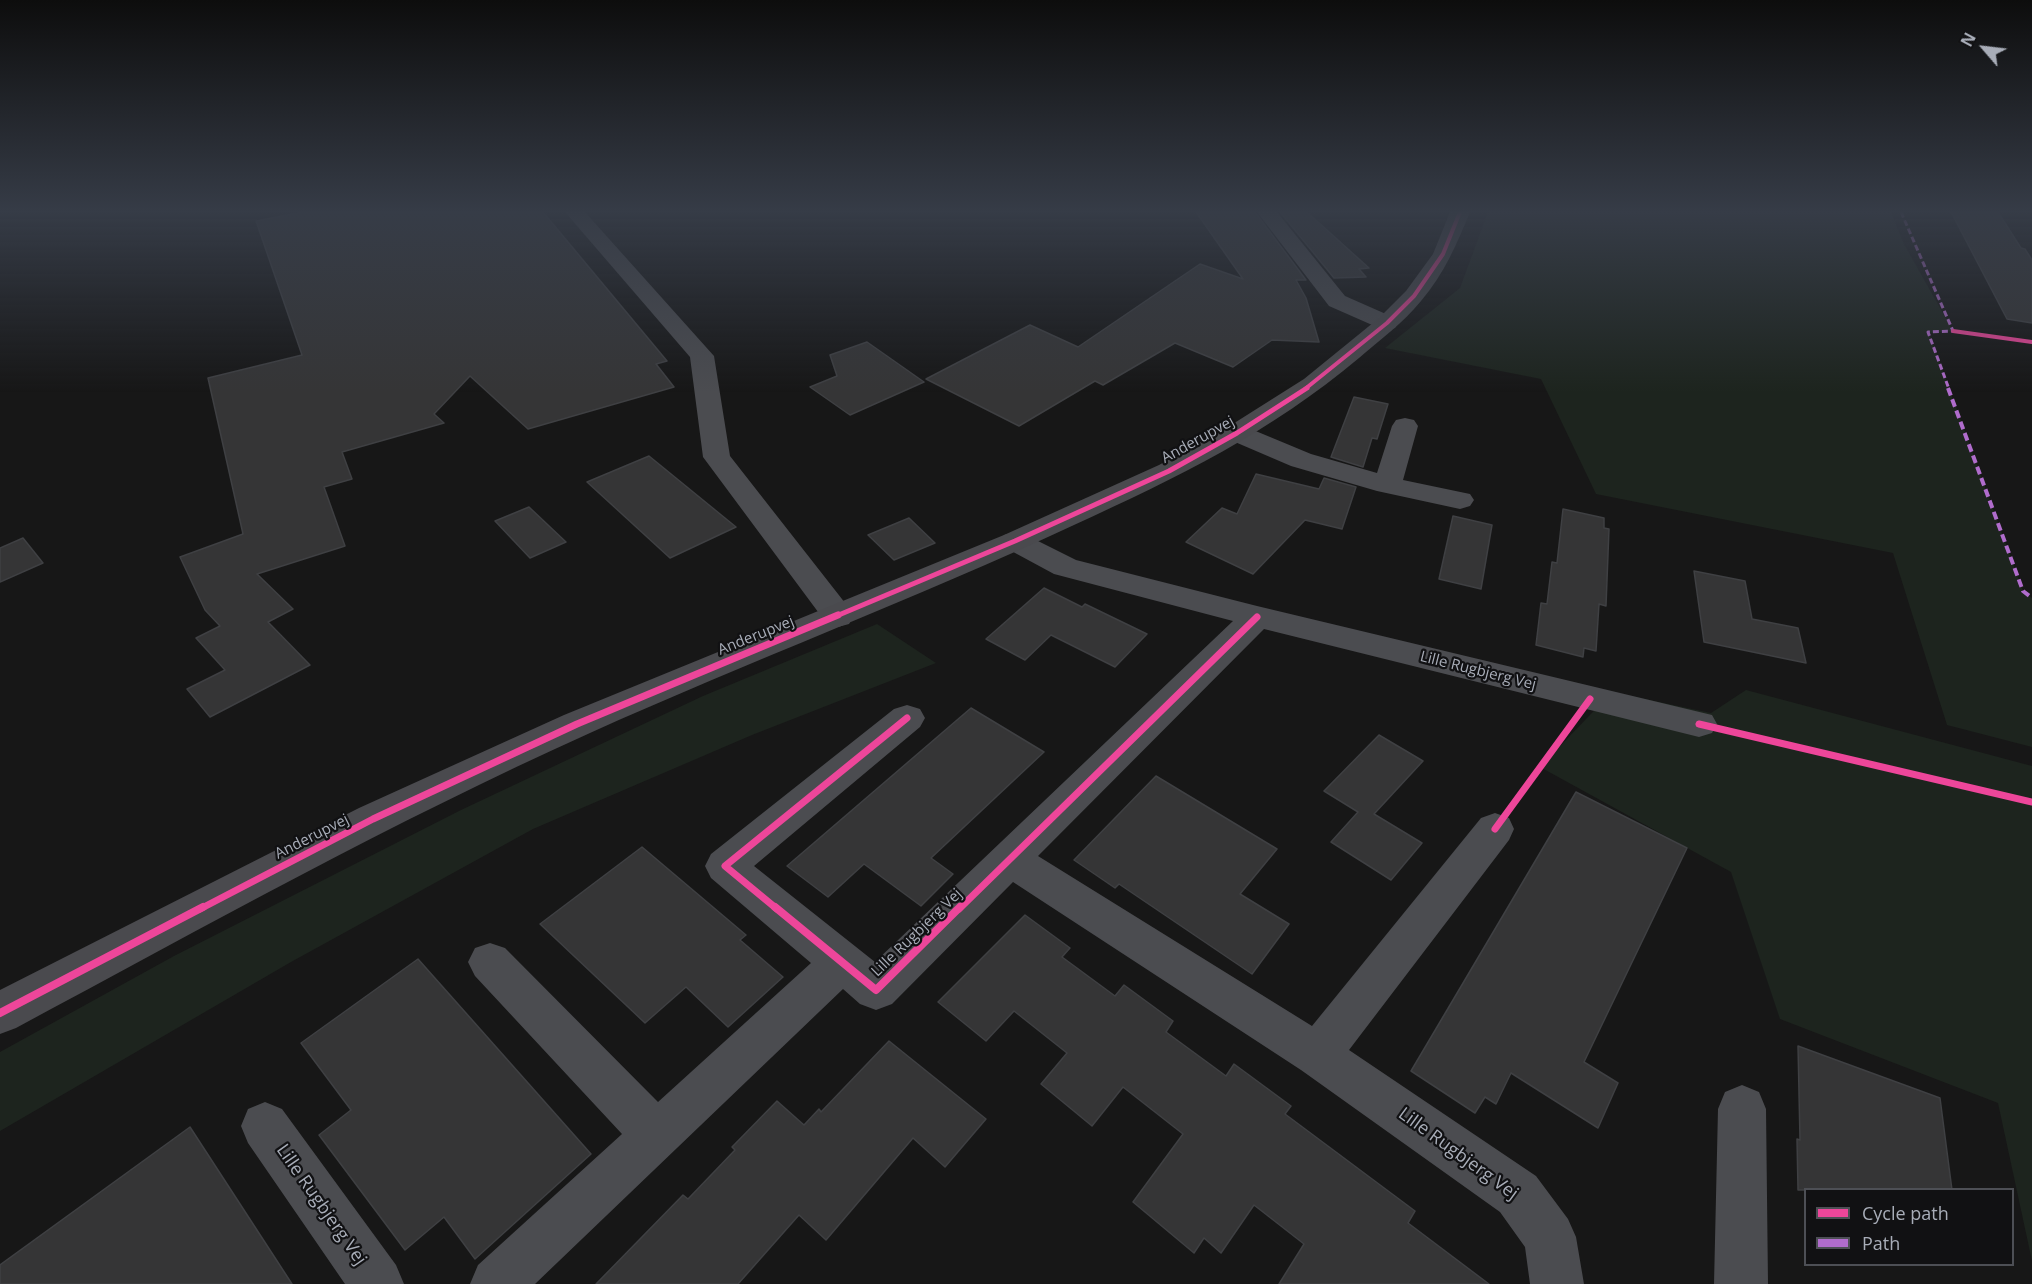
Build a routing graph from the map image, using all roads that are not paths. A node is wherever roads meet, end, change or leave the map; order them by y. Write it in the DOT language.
graph roads {
  1 [pos="628,272"];
  2 [pos="1314,272"];
  3 [pos="1431,272"];
  4 [pos="1387,323"];
  5 [pos="1405,426"];
  6 [pos="1237,432"];
  7 [pos="1388,485"];
  8 [pos="1460,500"];
  9 [pos="1015,541"];
  10 [pos="838,616"];
  11 [pos="1257,617"];
  12 [pos="907,718"];
  13 [pos="1699,724"];
  14 [pos="1495,829"];
  15 [pos="1010,859"];
  16 [pos="490,962"];
  17 [pos="842,962"];
  18 [pos="0,1013"];
  19 [pos="1317,1055"];
  20 [pos="1742,1109"];
  21 [pos="265,1126"];
  22 [pos="656,1136"];
  23 [pos="377,1284"];
  24 [pos="497,1284"];
  25 [pos="1557,1284"];
  26 [pos="1741,1284"];
  1 -- 10 [label="street"];
  2 -- 4 [label="street"];
  3 -- 4 [label="street, Anderupvej"];
  4 -- 6 [label="street, Anderupvej"];
  5 -- 7 [label="street"];
  6 -- 7 [label="street, Anderupvej"];
  6 -- 9 [label="street, Anderupvej"];
  7 -- 8 [label="street, Anderupvej"];
  9 -- 10 [label="street, Anderupvej"];
  9 -- 11 [label="street, Lille Rugbjerg Vej"];
  10 -- 18 [label="street, Anderupvej"];
  11 -- 13 [label="street, Lille Rugbjerg Vej"];
  11 -- 15 [label="street, Lille Rugbjerg Vej"];
  12 -- 17 [label="street, Lille Rugbjerg Vej"];
  14 -- 19 [label="street"];
  15 -- 17 [label="street, Lille Rugbjerg Vej"];
  15 -- 19 [label="street, Lille Rugbjerg Vej"];
  16 -- 22 [label="street"];
  17 -- 22 [label="street"];
  19 -- 25 [label="street, Lille Rugbjerg Vej"];
  20 -- 26 [label="street"];
  21 -- 23 [label="street, Lille Rugbjerg Vej"];
  22 -- 24 [label="street"];
}
